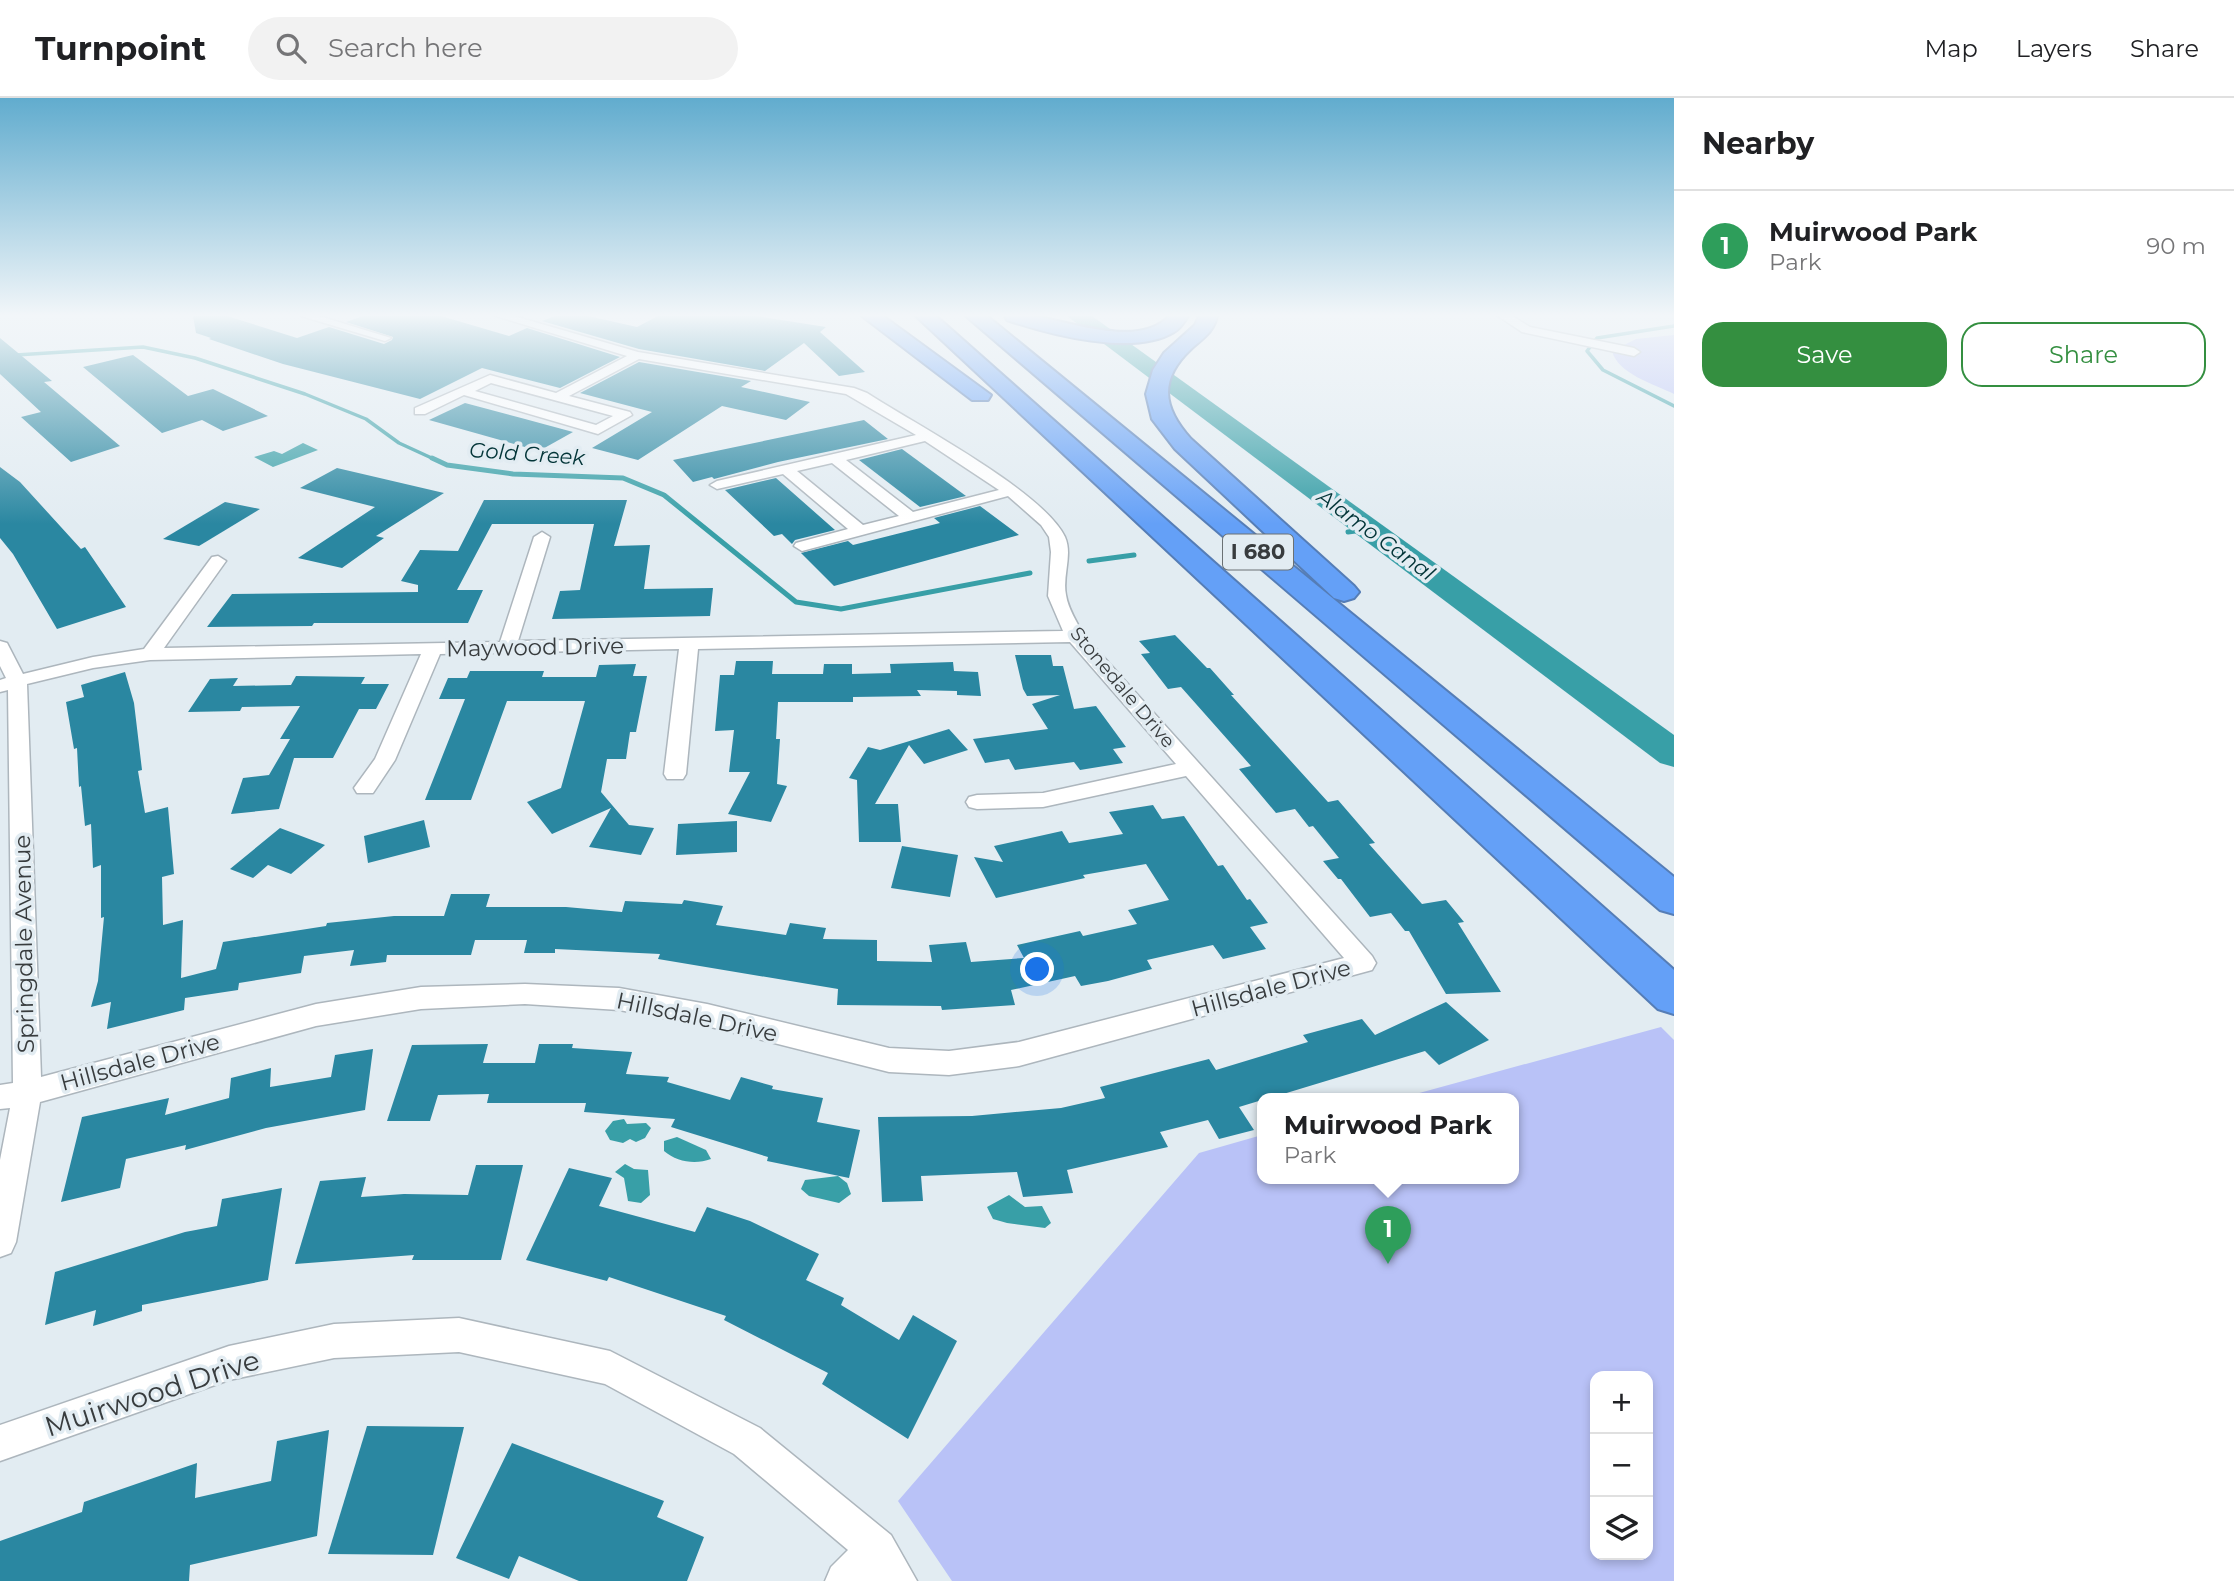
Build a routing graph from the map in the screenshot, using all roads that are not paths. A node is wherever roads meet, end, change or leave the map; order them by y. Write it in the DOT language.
graph roads {
  1 [pos="476,385"];
  2 [pos="513,385"];
  3 [pos="579,385"];
  4 [pos="815,385"];
  5 [pos="966,385"];
  6 [pos="1001,385"];
  7 [pos="1058,385"];
  8 [pos="1156,385"];
  9 [pos="463,391"];
  10 [pos="556,397"];
  11 [pos="420,411"];
  12 [pos="925,437"];
  13 [pos="836,459"];
  14 [pos="787,470"];
  15 [pos="717,485"];
  16 [pos="1011,491"];
  17 [pos="1126,499"];
  18 [pos="910,517"];
  19 [pos="860,531"];
  20 [pos="542,537"];
  21 [pos="802,546"];
  22 [pos="218,561"];
  23 [pos="1074,636"];
  24 [pos="689,644"];
  25 [pos="0,647"];
  26 [pos="507,648"];
  27 [pos="433,649"];
  28 [pos="150,654"];
  29 [pos="8,683"];
  30 [pos="1192,768"];
  31 [pos="674,774"];
  32 [pos="365,788"];
  33 [pos="1541,788"];
  34 [pos="977,802"];
  35 [pos="1674,899"];
  36 [pos="1363,963"];
  37 [pos="1674,996"];
  38 [pos="14,1095"];
  39 [pos="0,1241"];
  40 [pos="0,1443"];
  41 [pos="887,1565"];
  42 [pos="845,1581"];
  1 -- 9 [label="street"];
  2 -- 10 [label="street"];
  3 -- 10 [label="street"];
  4 -- 12 [label="street, Stonedale Drive"];
  5 -- 17 [label="highway"];
  6 -- 17 [label="highway, I 680"];
  7 -- 33 [label="highway, I 680"];
  8 -- 33 [label="highway"];
  9 -- 10 [label="street"];
  9 -- 11 [label="street"];
  12 -- 13 [label="street"];
  12 -- 16 [label="street, Stonedale Drive"];
  13 -- 14 [label="street"];
  13 -- 18 [label="street"];
  14 -- 15 [label="street"];
  14 -- 19 [label="street"];
  16 -- 18 [label="street"];
  16 -- 23 [label="street, Stonedale Drive"];
  17 -- 37 [label="highway, I 680"];
  18 -- 19 [label="street"];
  19 -- 21 [label="street"];
  20 -- 26 [label="street"];
  22 -- 28 [label="street"];
  23 -- 24 [label="street, Maywood Drive"];
  23 -- 30 [label="street, Stonedale Drive"];
  24 -- 26 [label="street, Maywood Drive"];
  24 -- 31 [label="street"];
  25 -- 29 [label="street, Springdale Avenue"];
  26 -- 27 [label="street, Maywood Drive"];
  27 -- 28 [label="street, Maywood Drive"];
  27 -- 32 [label="street"];
  28 -- 29 [label="street, Maywood Drive"];
  29 -- 38 [label="street, Springdale Avenue"];
  30 -- 34 [label="street"];
  30 -- 36 [label="street, Stonedale Drive"];
  33 -- 35 [label="highway, I 680"];
  36 -- 38 [label="street, Hillsdale Drive"];
  38 -- 39 [label="street, Springdale Avenue"];
  40 -- 41 [label="street, Muirwood Drive"];
  41 -- 42 [label="street"];
}
